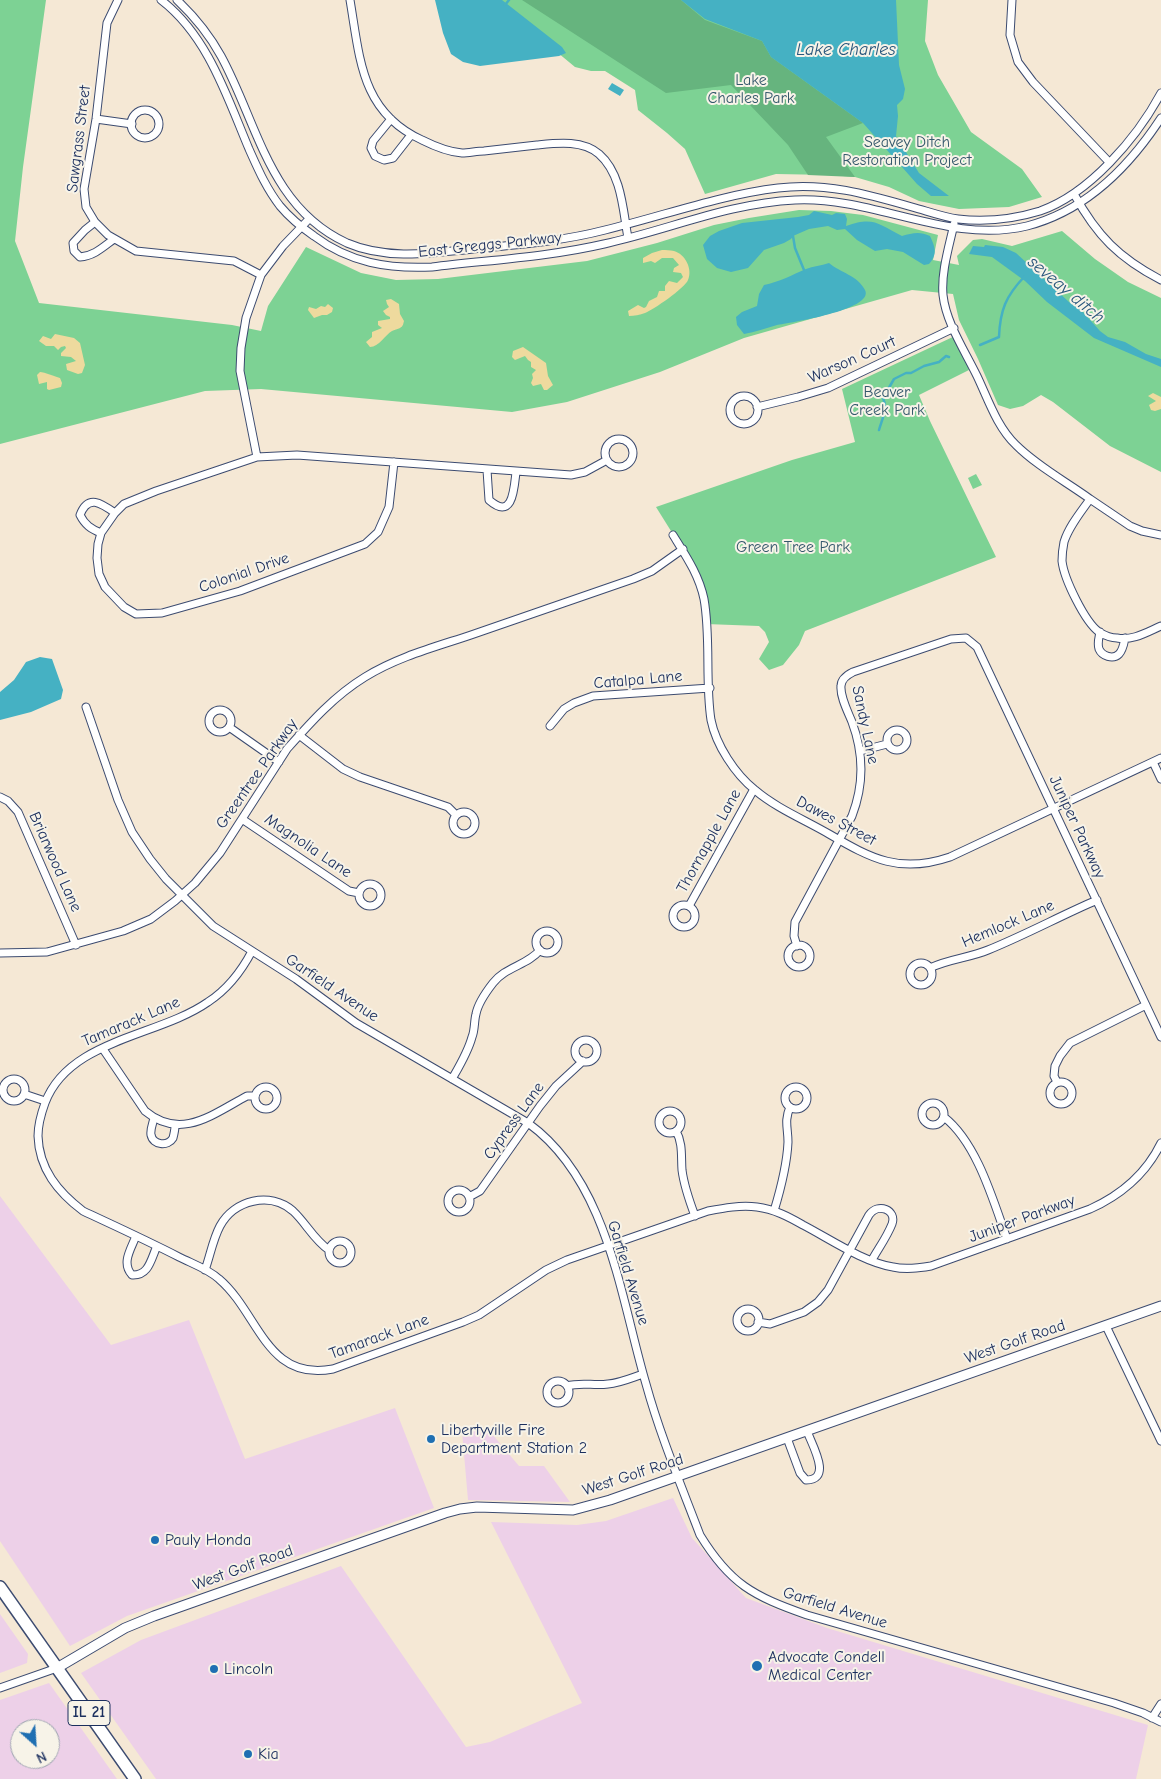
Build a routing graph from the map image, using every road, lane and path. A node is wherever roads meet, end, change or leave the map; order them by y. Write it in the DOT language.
graph roads {
  1 [pos="118,0"];
  2 [pos="161,0"];
  3 [pos="178,0"];
  4 [pos="350,0"];
  5 [pos="1012,0"];
  6 [pos="1161,93"];
  7 [pos="1161,118"];
  8 [pos="96,119"];
  9 [pos="391,119"];
  10 [pos="132,124"];
  11 [pos="411,135"];
  12 [pos="1109,162"];
  13 [pos="1074,194"];
  14 [pos="1079,204"];
  15 [pos="308,219"];
  16 [pos="955,219"];
  17 [pos="95,222"];
  18 [pos="625,224"];
  19 [pos="301,226"];
  20 [pos="953,228"];
  21 [pos="628,238"];
  22 [pos="114,239"];
  23 [pos="261,275"];
  24 [pos="1161,280"];
  25 [pos="954,328"];
  26 [pos="757,407"];
  27 [pos="257,457"];
  28 [pos="607,460"];
  29 [pos="394,462"];
  30 [pos="487,470"];
  31 [pos="516,472"];
  32 [pos="1090,498"];
  33 [pos="114,513"];
  34 [pos="101,533"];
  35 [pos="673,535"];
  36 [pos="1161,536"];
  37 [pos="682,549"];
  38 [pos="1161,626"];
  39 [pos="1100,632"];
  40 [pos="960,638"];
  41 [pos="1125,638"];
  42 [pos="710,688"];
  43 [pos="86,708"];
  44 [pos="550,726"];
  45 [pos="229,727"];
  46 [pos="299,735"];
  47 [pos="887,744"];
  48 [pos="860,751"];
  49 [pos="1161,758"];
  50 [pos="280,762"];
  51 [pos="1152,762"];
  52 [pos="1161,779"];
  53 [pos="754,789"];
  54 [pos="0,797"];
  55 [pos="1054,808"];
  56 [pos="456,816"];
  57 [pos="242,819"];
  58 [pos="840,840"];
  59 [pos="359,893"];
  60 [pos="182,895"];
  61 [pos="1096,900"];
  62 [pos="689,906"];
  63 [pos="76,945"];
  64 [pos="797,946"];
  65 [pos="540,950"];
  66 [pos="252,951"];
  67 [pos="0,953"];
  68 [pos="930,968"];
  69 [pos="1146,1005"];
  70 [pos="1161,1037"];
  71 [pos="103,1048"];
  72 [pos="583,1061"];
  73 [pos="452,1079"];
  74 [pos="1056,1082"];
  75 [pos="24,1094"];
  76 [pos="255,1096"];
  77 [pos="45,1101"];
  78 [pos="790,1107"];
  79 [pos="944,1117"];
  80 [pos="154,1118"];
  81 [pos="528,1123"];
  82 [pos="175,1126"];
  83 [pos="676,1131"];
  84 [pos="1160,1146"];
  85 [pos="469,1197"];
  86 [pos="774,1211"];
  87 [pos="695,1216"];
  88 [pos="136,1236"];
  89 [pos="1007,1239"];
  90 [pos="157,1246"];
  91 [pos="608,1246"];
  92 [pos="329,1250"];
  93 [pos="851,1251"];
  94 [pos="872,1260"];
  95 [pos="205,1270"];
  96 [pos="1161,1306"];
  97 [pos="758,1322"];
  98 [pos="1106,1326"];
  99 [pos="643,1374"];
  100 [pos="567,1386"];
  101 [pos="807,1431"];
  102 [pos="787,1438"];
  103 [pos="1161,1440"];
  104 [pos="678,1477"];
  105 [pos="0,1587"];
  106 [pos="57,1668"];
  107 [pos="0,1688"];
  108 [pos="1161,1704"];
  109 [pos="1152,1718"];
  110 [pos="1161,1722"];
  111 [pos="135,1779"];
  1 -- 8 [label="street, Sawgrass Street"];
  2 -- 19 [label="street, East Greggs Parkway"];
  3 -- 15 [label="street, East Greggs Parkway"];
  4 -- 9 [label="street"];
  5 -- 12 [label="street"];
  6 -- 12 [label="street, East Greggs Parkway"];
  7 -- 14 [label="street, East Greggs Parkway"];
  8 -- 10 [label="street"];
  8 -- 17 [label="street, Sawgrass Street"];
  9 -- 11 [label="street"];
  9 -- 11 [label="street"];
  10 -- 10 [label="street"];
  11 -- 18 [label="street"];
  12 -- 13 [label="street, East Greggs Parkway"];
  13 -- 14 [label="street"];
  13 -- 16 [label="street, East Greggs Parkway"];
  14 -- 20 [label="street, East Greggs Parkway"];
  14 -- 24 [label="street"];
  15 -- 18 [label="street, East Greggs Parkway"];
  15 -- 19 [label="street"];
  16 -- 18 [label="street, East Greggs Parkway"];
  16 -- 20 [label="street"];
  17 -- 22 [label="street, Sawgrass Street"];
  17 -- 22 [label="street"];
  18 -- 21 [label="street"];
  19 -- 21 [label="street, East Greggs Parkway"];
  19 -- 23 [label="street"];
  20 -- 21 [label="street, East Greggs Parkway"];
  20 -- 25 [label="street"];
  22 -- 23 [label="street, Sawgrass Street"];
  23 -- 27 [label="street"];
  25 -- 26 [label="street, Warson Court"];
  25 -- 32 [label="street"];
  27 -- 29 [label="street, Colonial Drive"];
  27 -- 33 [label="street, Colonial Drive"];
  28 -- 31 [label="street, Colonial Drive"];
  29 -- 30 [label="street, Colonial Drive"];
  29 -- 34 [label="street, Colonial Drive"];
  30 -- 31 [label="street, Colonial Drive"];
  30 -- 31 [label="street"];
  32 -- 36 [label="street"];
  32 -- 39 [label="street"];
  33 -- 34 [label="street, Colonial Drive"];
  33 -- 34 [label="street"];
  35 -- 37 [label="street, Dawes Street"];
  37 -- 42 [label="street, Dawes Street"];
  37 -- 46 [label="street, Greentree Parkway"];
  38 -- 41 [label="street"];
  39 -- 41 [label="street"];
  39 -- 41 [label="street"];
  40 -- 48 [label="street, Sandy Lane"];
  40 -- 55 [label="street, Juniper Parkway"];
  42 -- 44 [label="street, Catalpa Lane"];
  42 -- 53 [label="street, Dawes Street"];
  43 -- 60 [label="street, Garfield Avenue"];
  45 -- 50 [label="street"];
  46 -- 50 [label="street, Greentree Parkway"];
  46 -- 56 [label="street"];
  47 -- 48 [label="street"];
  48 -- 58 [label="street, Sandy Lane"];
  49 -- 51 [label="street, Dawes Street"];
  50 -- 57 [label="street, Greentree Parkway"];
  51 -- 52 [label="street"];
  51 -- 55 [label="street, Dawes Street"];
  53 -- 58 [label="street, Dawes Street"];
  53 -- 62 [label="street, Thornapple Lane"];
  54 -- 63 [label="street, Briarwood Lane"];
  55 -- 58 [label="street, Dawes Street"];
  55 -- 61 [label="street, Juniper Parkway"];
  57 -- 59 [label="street, Magnolia Lane"];
  57 -- 60 [label="street, Greentree Parkway"];
  58 -- 64 [label="street, Sandy Lane"];
  60 -- 63 [label="street, Greentree Parkway"];
  60 -- 66 [label="street, Garfield Avenue"];
  61 -- 68 [label="street, Hemlock Lane"];
  61 -- 69 [label="street, Juniper Parkway"];
  63 -- 67 [label="street, Greentree Parkway"];
  65 -- 73 [label="street"];
  66 -- 71 [label="street, Tamarack Lane"];
  66 -- 73 [label="street, Garfield Avenue"];
  69 -- 70 [label="street, Juniper Parkway"];
  69 -- 74 [label="street"];
  71 -- 77 [label="street, Tamarack Lane"];
  71 -- 80 [label="street"];
  72 -- 81 [label="street, Cypress Lane"];
  73 -- 81 [label="street, Garfield Avenue"];
  75 -- 77 [label="street"];
  76 -- 82 [label="street"];
  77 -- 88 [label="street, Tamarack Lane"];
  78 -- 86 [label="street"];
  79 -- 89 [label="street"];
  80 -- 82 [label="street"];
  80 -- 82 [label="street"];
  81 -- 85 [label="street, Cypress Lane"];
  81 -- 91 [label="street, Garfield Avenue"];
  83 -- 87 [label="street"];
  84 -- 89 [label="street, Juniper Parkway"];
  86 -- 87 [label="street, Juniper Parkway"];
  86 -- 93 [label="street, Juniper Parkway"];
  87 -- 91 [label="street, Juniper Parkway"];
  88 -- 90 [label="street, Tamarack Lane"];
  88 -- 90 [label="street"];
  89 -- 94 [label="street, Juniper Parkway"];
  90 -- 95 [label="street, Tamarack Lane"];
  91 -- 95 [label="street, Tamarack Lane"];
  91 -- 99 [label="street, Garfield Avenue"];
  92 -- 95 [label="street"];
  93 -- 94 [label="street, Juniper Parkway"];
  93 -- 94 [label="street"];
  93 -- 97 [label="street"];
  96 -- 98 [label="street, West Golf Road"];
  98 -- 101 [label="street, West Golf Road"];
  98 -- 103 [label="street"];
  99 -- 100 [label="street"];
  99 -- 104 [label="street, Garfield Avenue"];
  101 -- 102 [label="street, West Golf Road"];
  101 -- 102 [label="street"];
  102 -- 104 [label="street, West Golf Road"];
  104 -- 106 [label="street, West Golf Road"];
  104 -- 109 [label="street, Garfield Avenue"];
  105 -- 106 [label="main road, IL 21"];
  106 -- 107 [label="street"];
  106 -- 111 [label="main road, IL 21"];
  108 -- 109 [label="street"];
  109 -- 110 [label="street, Garfield Avenue"];
}
